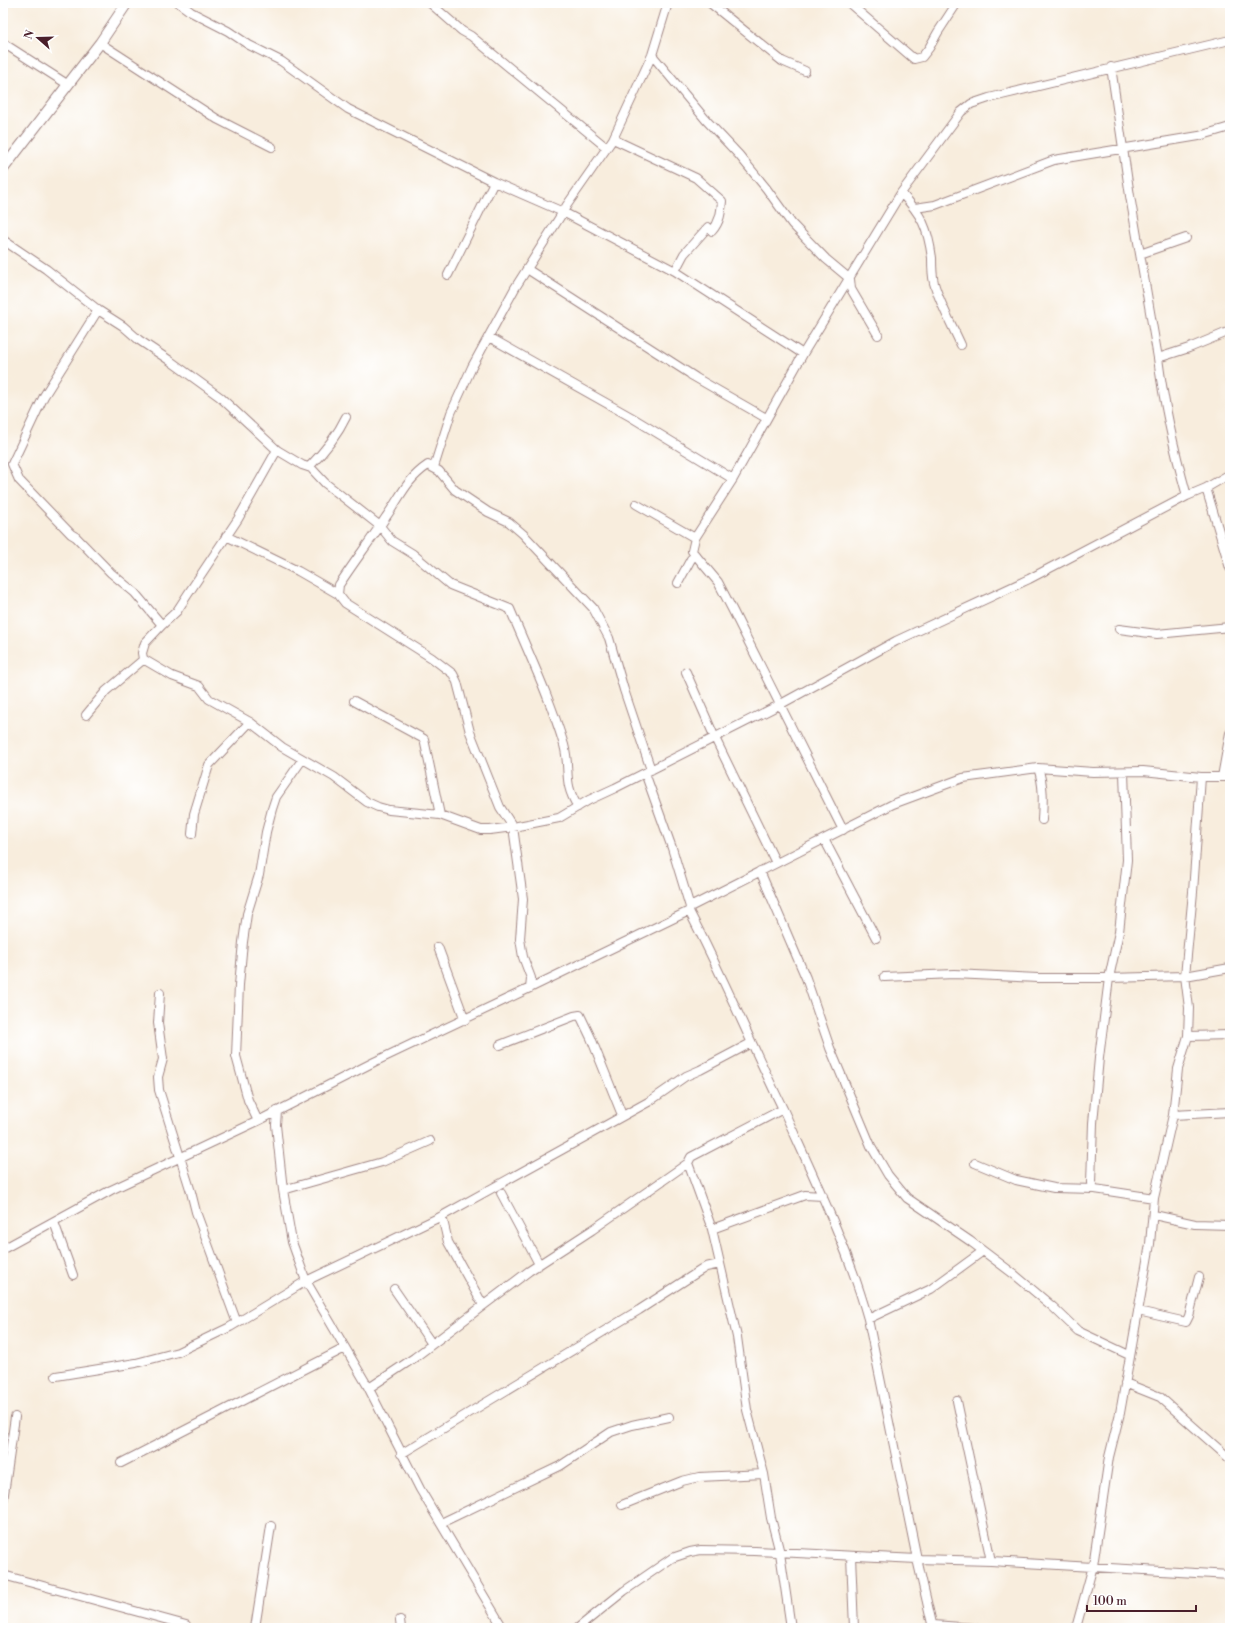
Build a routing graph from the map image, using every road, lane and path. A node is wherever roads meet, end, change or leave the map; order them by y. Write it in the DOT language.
graph roads {
  1 [pos="127,3"];
  2 [pos="179,3"];
  3 [pos="430,3"];
  4 [pos="668,3"];
  5 [pos="710,3"];
  6 [pos="849,3"];
  7 [pos="957,3"];
  8 [pos="1230,40"];
  9 [pos="3,43"];
  10 [pos="100,43"];
  11 [pos="652,55"];
  12 [pos="1111,67"];
  13 [pos="805,71"];
  14 [pos="67,84"];
  15 [pos="1230,128"];
  16 [pos="613,139"];
  17 [pos="272,147"];
  18 [pos="607,148"];
  19 [pos="1123,149"];
  20 [pos="3,169"];
  21 [pos="494,182"];
  22 [pos="901,193"];
  23 [pos="915,208"];
  24 [pos="563,212"];
  25 [pos="1186,238"];
  26 [pos="3,240"];
  27 [pos="1140,254"];
  28 [pos="527,269"];
  29 [pos="675,271"];
  30 [pos="448,276"];
  31 [pos="850,279"];
  32 [pos="98,310"];
  33 [pos="1230,331"];
  34 [pos="878,335"];
  35 [pos="489,337"];
  36 [pos="961,345"];
  37 [pos="644,346"];
  38 [pos="804,354"];
  39 [pos="1158,358"];
  40 [pos="695,377"];
  41 [pos="346,417"];
  42 [pos="639,417"];
  43 [pos="766,418"];
  44 [pos="277,450"];
  45 [pos="309,467"];
  46 [pos="434,467"];
  47 [pos="1230,474"];
  48 [pos="733,479"];
  49 [pos="1206,488"];
  50 [pos="1187,496"];
  51 [pos="636,504"];
  52 [pos="380,526"];
  53 [pos="226,536"];
  54 [pos="695,538"];
  55 [pos="695,556"];
  56 [pos="1230,568"];
  57 [pos="678,583"];
  58 [pos="338,594"];
  59 [pos="162,625"];
  60 [pos="1230,627"];
  61 [pos="1119,629"];
  62 [pos="143,658"];
  63 [pos="686,672"];
  64 [pos="354,701"];
  65 [pos="781,704"];
  66 [pos="86,715"];
  67 [pos="250,722"];
  68 [pos="1230,733"];
  69 [pos="715,738"];
  70 [pos="302,760"];
  71 [pos="1038,768"];
  72 [pos="648,771"];
  73 [pos="1124,772"];
  74 [pos="1201,777"];
  75 [pos="1226,777"];
  76 [pos="578,806"];
  77 [pos="440,815"];
  78 [pos="1042,820"];
  79 [pos="513,827"];
  80 [pos="843,830"];
  81 [pos="192,834"];
  82 [pos="824,839"];
  83 [pos="776,863"];
  84 [pos="760,872"];
  85 [pos="690,909"];
  86 [pos="876,938"];
  87 [pos="438,947"];
  88 [pos="1230,968"];
  89 [pos="1185,976"];
  90 [pos="884,977"];
  91 [pos="1108,978"];
  92 [pos="530,988"];
  93 [pos="160,993"];
  94 [pos="464,1020"];
  95 [pos="1188,1036"];
  96 [pos="1230,1036"];
  97 [pos="751,1043"];
  98 [pos="500,1045"];
  99 [pos="783,1109"];
  100 [pos="277,1112"];
  101 [pos="1230,1112"];
  102 [pos="622,1115"];
  103 [pos="1173,1115"];
  104 [pos="258,1120"];
  105 [pos="430,1141"];
  106 [pos="180,1158"];
  107 [pos="688,1162"];
  108 [pos="975,1163"];
  109 [pos="1095,1189"];
  110 [pos="283,1190"];
  111 [pos="501,1193"];
  112 [pos="823,1196"];
  113 [pos="1154,1198"];
  114 [pos="1154,1215"];
  115 [pos="442,1216"];
  116 [pos="54,1222"];
  117 [pos="1230,1225"];
  118 [pos="712,1229"];
  119 [pos="3,1249"];
  120 [pos="983,1251"];
  121 [pos="539,1264"];
  122 [pos="720,1264"];
  123 [pos="73,1275"];
  124 [pos="1200,1277"];
  125 [pos="306,1281"];
  126 [pos="394,1289"];
  127 [pos="483,1305"];
  128 [pos="1138,1311"];
  129 [pos="868,1319"];
  130 [pos="237,1323"];
  131 [pos="432,1344"];
  132 [pos="346,1348"];
  133 [pos="1129,1355"];
  134 [pos="56,1376"];
  135 [pos="1125,1384"];
  136 [pos="369,1388"];
  137 [pos="957,1401"];
  138 [pos="15,1417"];
  139 [pos="669,1417"];
  140 [pos="402,1454"];
  141 [pos="1230,1459"];
  142 [pos="121,1463"];
  143 [pos="764,1474"];
  144 [pos="3,1501"];
  145 [pos="622,1505"];
  146 [pos="441,1523"];
  147 [pos="271,1526"];
  148 [pos="780,1553"];
  149 [pos="851,1556"];
  150 [pos="918,1559"];
  151 [pos="991,1561"];
  152 [pos="1094,1566"];
  153 [pos="3,1575"];
  154 [pos="1230,1575"];
  155 [pos="933,1626"];
  156 [pos="185,1628"];
  157 [pos="255,1628"];
  158 [pos="502,1628"];
  159 [pos="578,1628"];
  160 [pos="791,1628"];
  161 [pos="854,1628"];
  162 [pos="975,1628"];
  163 [pos="1076,1628"];
  1 -- 10 [label="street"];
  2 -- 21 [label="street"];
  3 -- 18 [label="street"];
  4 -- 11 [label="street"];
  5 -- 13 [label="street"];
  6 -- 7 [label="street"];
  8 -- 12 [label="street"];
  9 -- 14 [label="street"];
  10 -- 14 [label="street"];
  10 -- 17 [label="street"];
  11 -- 16 [label="street"];
  11 -- 31 [label="street"];
  12 -- 19 [label="street"];
  12 -- 22 [label="street"];
  14 -- 20 [label="street"];
  15 -- 19 [label="street"];
  16 -- 18 [label="street"];
  16 -- 29 [label="street"];
  18 -- 24 [label="street"];
  19 -- 23 [label="street"];
  19 -- 27 [label="street"];
  21 -- 24 [label="street"];
  21 -- 30 [label="street"];
  22 -- 23 [label="street"];
  22 -- 31 [label="street"];
  23 -- 36 [label="street"];
  24 -- 28 [label="street"];
  24 -- 29 [label="street"];
  25 -- 27 [label="street"];
  26 -- 32 [label="street"];
  27 -- 39 [label="street"];
  28 -- 35 [label="street"];
  28 -- 40 [label="street"];
  29 -- 38 [label="street"];
  31 -- 34 [label="street"];
  31 -- 38 [label="street"];
  32 -- 44 [label="street"];
  32 -- 59 [label="street"];
  33 -- 39 [label="street"];
  35 -- 46 [label="street"];
  35 -- 48 [label="street"];
  37 -- 40 [label="street"];
  38 -- 43 [label="street"];
  39 -- 50 [label="street"];
  40 -- 43 [label="street"];
  41 -- 45 [label="street"];
  42 -- 48 [label="street"];
  43 -- 48 [label="street"];
  44 -- 45 [label="street"];
  44 -- 53 [label="street"];
  45 -- 52 [label="street"];
  46 -- 52 [label="street"];
  46 -- 72 [label="street"];
  47 -- 49 [label="street"];
  48 -- 54 [label="street"];
  49 -- 50 [label="street"];
  49 -- 56 [label="street"];
  50 -- 65 [label="street"];
  51 -- 54 [label="street"];
  52 -- 58 [label="street"];
  52 -- 76 [label="street"];
  53 -- 58 [label="street"];
  53 -- 59 [label="street"];
  54 -- 55 [label="street"];
  55 -- 57 [label="street"];
  55 -- 65 [label="street"];
  58 -- 79 [label="street"];
  59 -- 62 [label="street"];
  60 -- 61 [label="street"];
  62 -- 66 [label="street"];
  62 -- 67 [label="street"];
  63 -- 69 [label="street"];
  64 -- 77 [label="street"];
  65 -- 69 [label="street"];
  65 -- 80 [label="street"];
  67 -- 70 [label="street"];
  67 -- 81 [label="street"];
  68 -- 75 [label="street"];
  69 -- 72 [label="street"];
  69 -- 83 [label="street"];
  70 -- 77 [label="street"];
  70 -- 104 [label="street"];
  71 -- 73 [label="street"];
  71 -- 78 [label="street"];
  71 -- 80 [label="street"];
  72 -- 76 [label="street"];
  72 -- 85 [label="street"];
  73 -- 74 [label="street"];
  73 -- 91 [label="street"];
  74 -- 75 [label="street"];
  74 -- 89 [label="street"];
  76 -- 79 [label="street"];
  77 -- 79 [label="street"];
  79 -- 92 [label="street"];
  80 -- 82 [label="street"];
  82 -- 83 [label="street"];
  82 -- 86 [label="street"];
  83 -- 84 [label="street"];
  84 -- 85 [label="street"];
  84 -- 120 [label="street"];
  85 -- 92 [label="street"];
  85 -- 97 [label="street"];
  87 -- 94 [label="street"];
  88 -- 89 [label="street"];
  89 -- 91 [label="street"];
  89 -- 95 [label="street"];
  90 -- 91 [label="street"];
  91 -- 109 [label="street"];
  92 -- 94 [label="street"];
  93 -- 106 [label="street"];
  94 -- 100 [label="street"];
  95 -- 96 [label="street"];
  95 -- 103 [label="street"];
  97 -- 99 [label="street"];
  97 -- 102 [label="street"];
  98 -- 102 [label="street"];
  99 -- 107 [label="street"];
  99 -- 112 [label="street"];
  100 -- 104 [label="street"];
  100 -- 110 [label="street"];
  101 -- 103 [label="street"];
  102 -- 115 [label="street"];
  103 -- 113 [label="street"];
  104 -- 106 [label="street"];
  105 -- 110 [label="street"];
  106 -- 116 [label="street"];
  106 -- 130 [label="street"];
  107 -- 118 [label="street"];
  107 -- 121 [label="street"];
  108 -- 109 [label="street"];
  109 -- 113 [label="street"];
  110 -- 125 [label="street"];
  111 -- 121 [label="street"];
  112 -- 118 [label="street"];
  112 -- 129 [label="street"];
  113 -- 114 [label="street"];
  114 -- 117 [label="street"];
  114 -- 128 [label="street"];
  115 -- 125 [label="street"];
  115 -- 127 [label="street"];
  116 -- 119 [label="street"];
  116 -- 123 [label="street"];
  118 -- 122 [label="street"];
  120 -- 129 [label="street"];
  120 -- 133 [label="street"];
  121 -- 127 [label="street"];
  122 -- 140 [label="street"];
  122 -- 143 [label="street"];
  124 -- 128 [label="street"];
  125 -- 130 [label="street"];
  125 -- 132 [label="street"];
  126 -- 131 [label="street"];
  127 -- 131 [label="street"];
  128 -- 133 [label="street"];
  129 -- 150 [label="street"];
  130 -- 134 [label="street"];
  131 -- 136 [label="street"];
  132 -- 136 [label="street"];
  132 -- 142 [label="street"];
  133 -- 135 [label="street"];
  135 -- 141 [label="street"];
  135 -- 152 [label="street"];
  136 -- 140 [label="street"];
  137 -- 151 [label="street"];
  138 -- 144 [label="street"];
  139 -- 146 [label="street"];
  140 -- 146 [label="street"];
  143 -- 145 [label="street"];
  143 -- 148 [label="street"];
  146 -- 158 [label="street"];
  147 -- 157 [label="street"];
  148 -- 149 [label="street"];
  148 -- 159 [label="street"];
  148 -- 160 [label="street"];
  149 -- 150 [label="street"];
  149 -- 161 [label="street"];
  150 -- 151 [label="street"];
  150 -- 155 [label="street"];
  151 -- 152 [label="street"];
  152 -- 154 [label="street"];
  152 -- 163 [label="street"];
  153 -- 156 [label="street"];
  155 -- 162 [label="street"];
}
